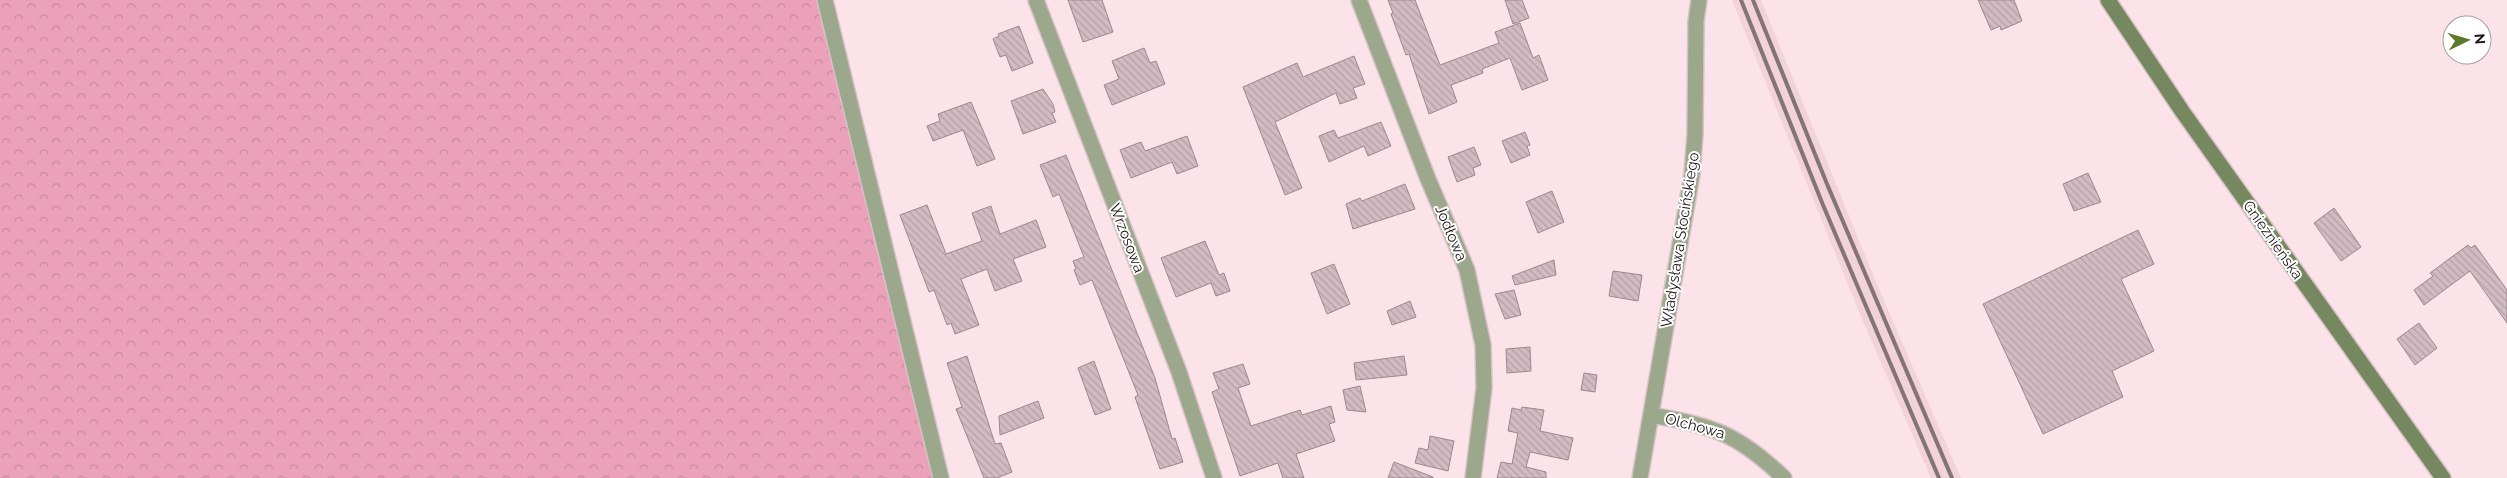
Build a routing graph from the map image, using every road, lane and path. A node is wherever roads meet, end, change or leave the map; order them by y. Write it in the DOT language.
graph roads {
  1 [pos="826,0"];
  2 [pos="1036,0"];
  3 [pos="1359,0"];
  4 [pos="1699,0"];
  5 [pos="2108,0"];
  6 [pos="1651,415"];
  7 [pos="941,478"];
  8 [pos="1214,478"];
  9 [pos="1473,478"];
  10 [pos="1640,478"];
  11 [pos="1784,478"];
  12 [pos="2443,478"];
  1 -- 7 [label="street"];
  2 -- 8 [label="street, Wrzosowa"];
  3 -- 9 [label="street, Jodłowa"];
  4 -- 6 [label="street, Władysława Słocińskiego"];
  5 -- 12 [label="main road, Gnieźnieńska"];
  6 -- 10 [label="street, Władysława Słocińskiego"];
  6 -- 11 [label="street, Olchowa"];
}
